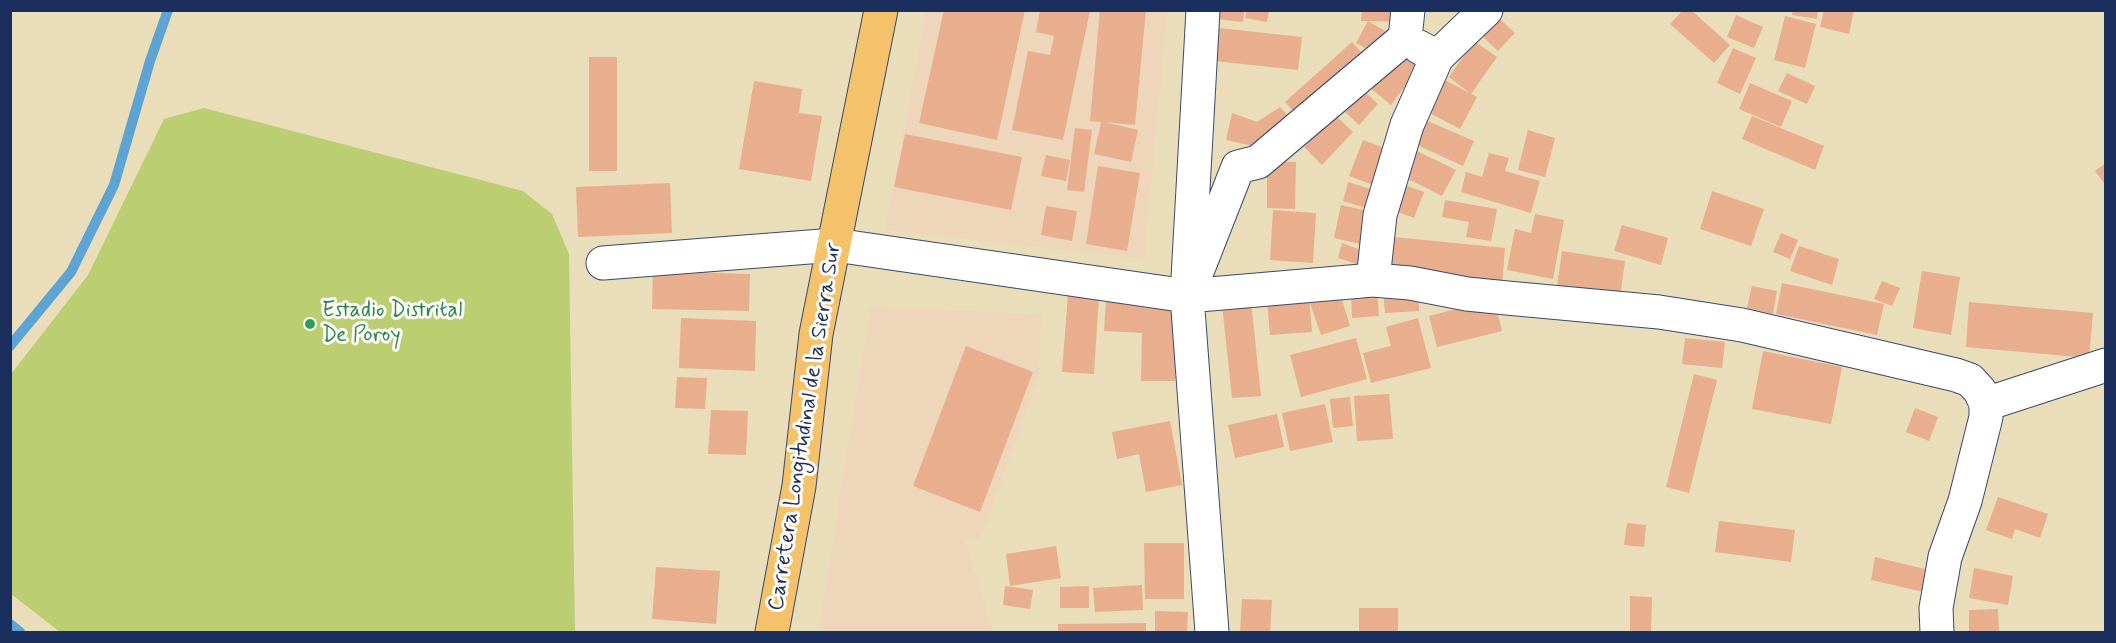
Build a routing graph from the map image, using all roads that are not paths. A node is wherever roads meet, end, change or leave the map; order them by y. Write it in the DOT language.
graph roads {
  1 [pos="881,10"];
  2 [pos="1203,10"];
  3 [pos="1486,10"];
  4 [pos="1406,25"];
  5 [pos="1437,57"];
  6 [pos="835,245"];
  7 [pos="603,263"];
  8 [pos="1373,280"];
  9 [pos="1187,296"];
  10 [pos="2106,365"];
  11 [pos="1986,404"];
  12 [pos="778,627"];
  13 [pos="1212,633"];
  14 [pos="1937,633"];
  1 -- 6 [label="highway, Carretera Longitudinal de la Sierra Sur"];
  2 -- 9 [label="street"];
  3 -- 5 [label="street"];
  4 -- 5 [label="street"];
  4 -- 9 [label="street"];
  5 -- 8 [label="street"];
  6 -- 7 [label="street"];
  6 -- 9 [label="street"];
  6 -- 12 [label="highway, Carretera Longitudinal de la Sierra Sur"];
  8 -- 9 [label="street"];
  8 -- 11 [label="street"];
  9 -- 13 [label="street"];
  10 -- 11 [label="street"];
  11 -- 14 [label="street"];
}
